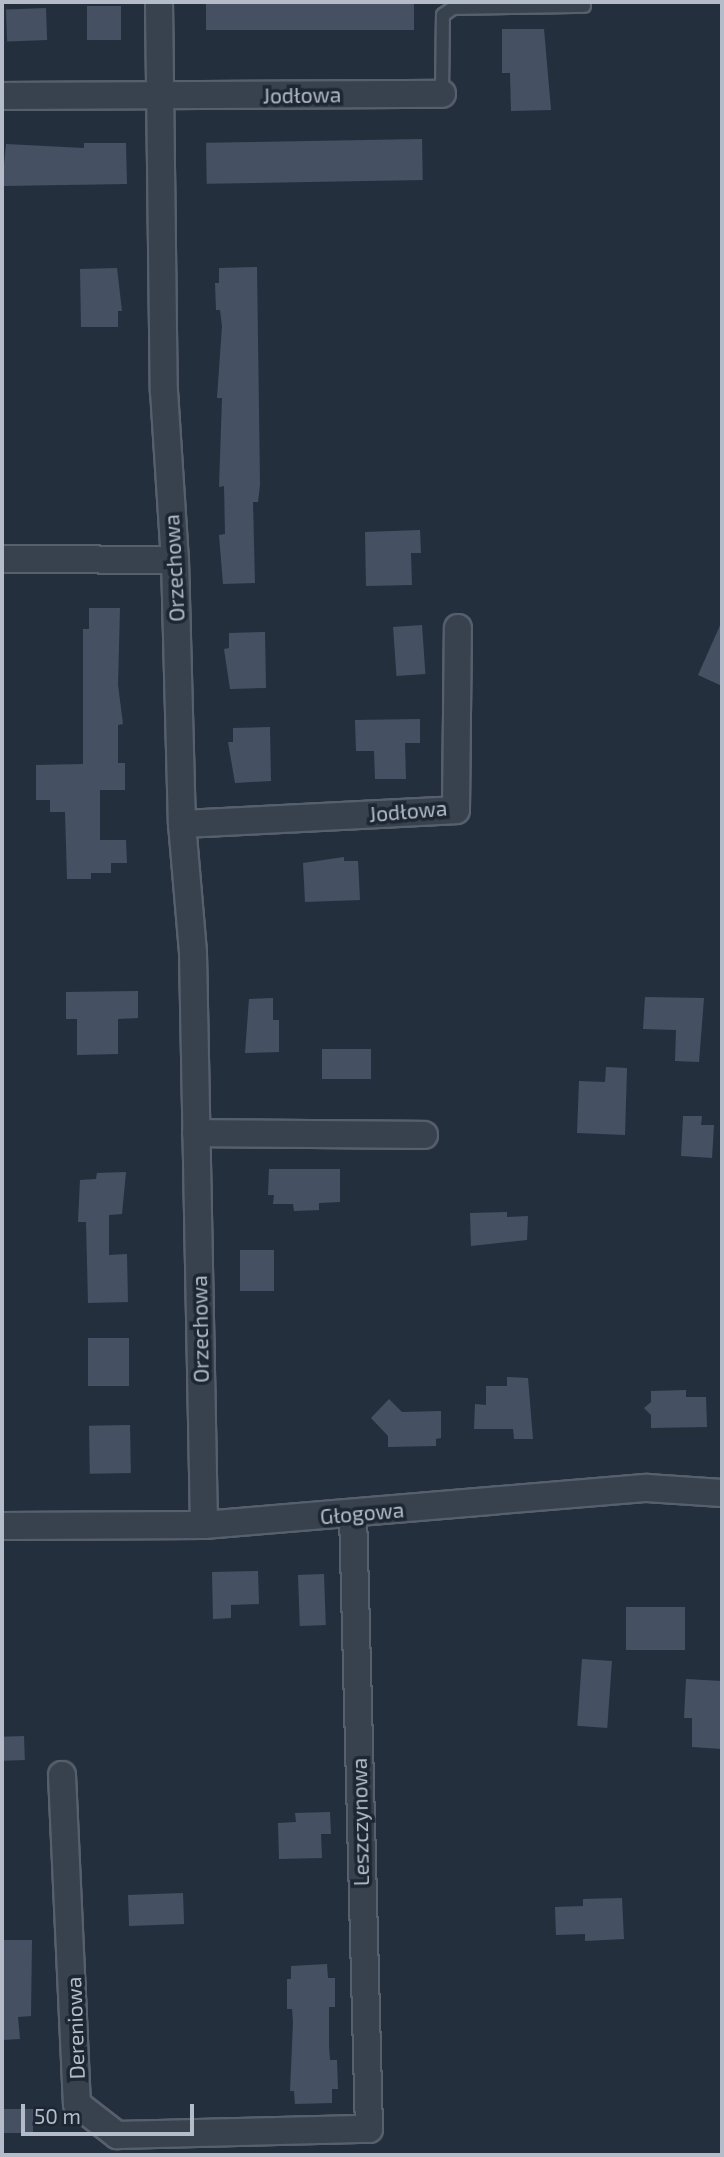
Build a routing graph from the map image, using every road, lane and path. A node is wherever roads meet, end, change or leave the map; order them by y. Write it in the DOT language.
graph roads {
  1 [pos="159,2"];
  2 [pos="584,6"];
  3 [pos="442,93"];
  4 [pos="2,96"];
  5 [pos="162,97"];
  6 [pos="2,559"];
  7 [pos="175,560"];
  8 [pos="458,628"];
  9 [pos="181,824"];
  10 [pos="196,1133"];
  11 [pos="424,1135"];
  12 [pos="722,1493"];
  13 [pos="352,1515"];
  14 [pos="204,1525"];
  15 [pos="2,1526"];
  16 [pos="62,1775"];
  17 [pos="369,2129"];
  1 -- 5 [label="street, Orzechowa"];
  2 -- 3 [label="lane"];
  3 -- 5 [label="street, Jodłowa"];
  4 -- 5 [label="street, Jodłowa"];
  5 -- 7 [label="street, Orzechowa"];
  6 -- 7 [label="street"];
  7 -- 9 [label="street, Orzechowa"];
  8 -- 9 [label="street, Jodłowa"];
  9 -- 10 [label="street, Orzechowa"];
  10 -- 11 [label="street"];
  10 -- 14 [label="street, Orzechowa"];
  12 -- 13 [label="street, Głogowa"];
  13 -- 14 [label="street, Głogowa"];
  13 -- 17 [label="street, Leszczynowa"];
  14 -- 15 [label="street, Głogowa"];
  16 -- 17 [label="street, Dereniowa"];
}
